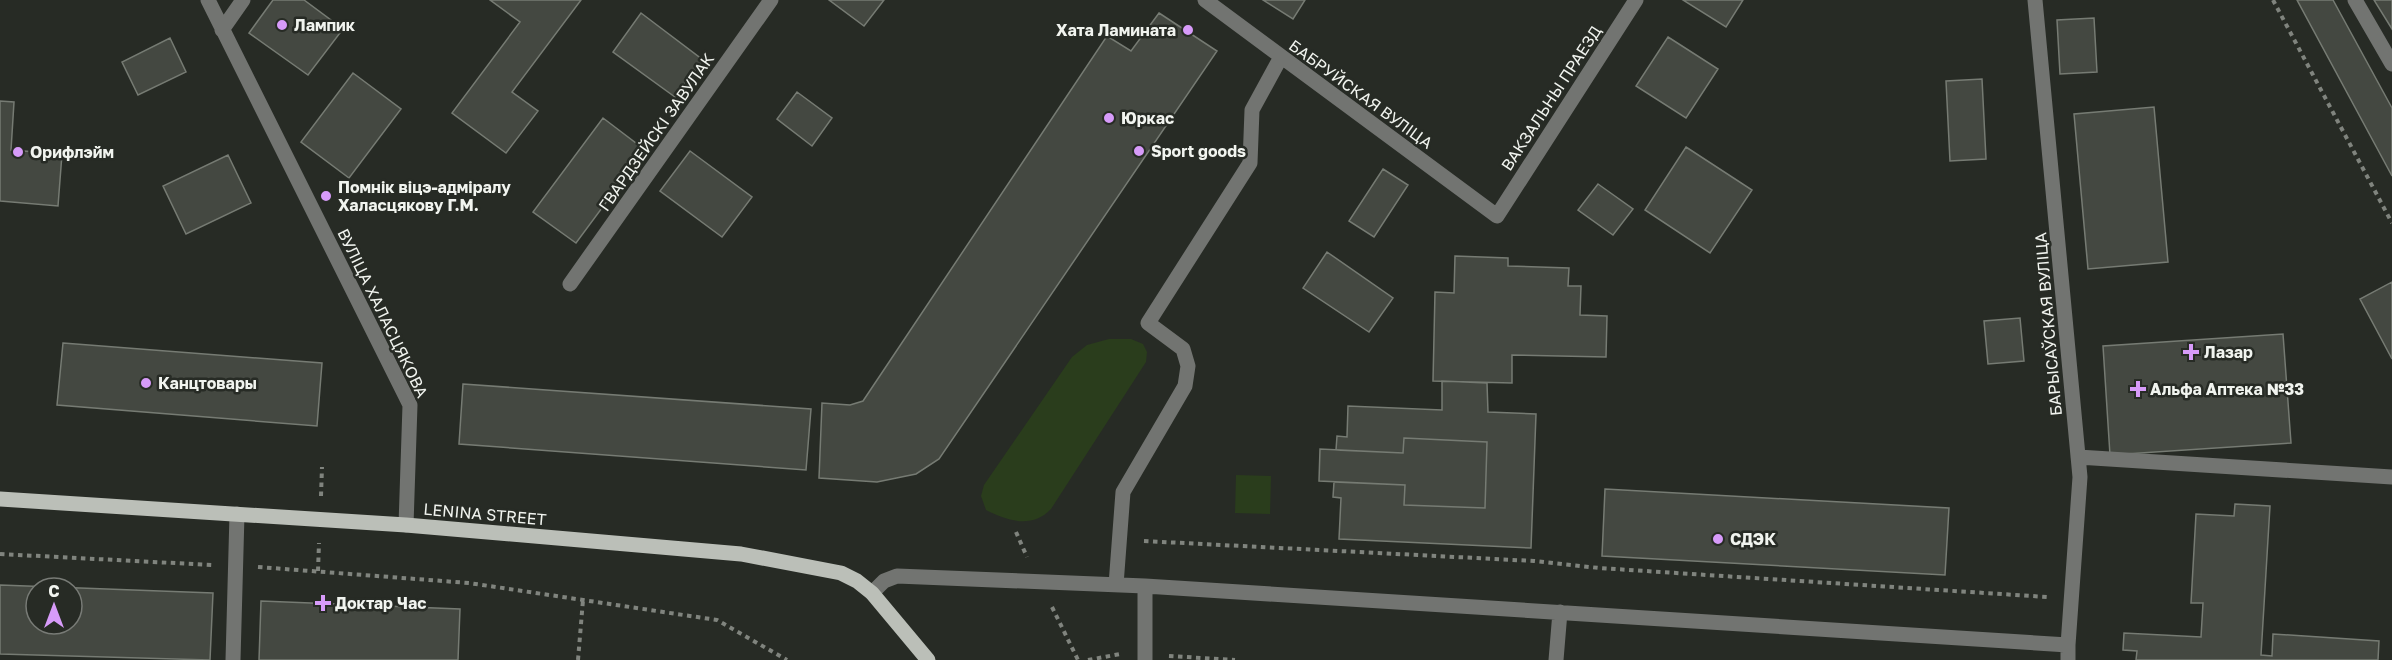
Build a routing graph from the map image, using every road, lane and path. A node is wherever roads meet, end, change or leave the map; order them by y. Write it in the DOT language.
graph roads {
  1 [pos="208,0"];
  2 [pos="243,0"];
  3 [pos="771,0"];
  4 [pos="1205,0"];
  5 [pos="1636,0"];
  6 [pos="2035,0"];
  7 [pos="2272,0"];
  8 [pos="2355,0"];
  9 [pos="222,30"];
  10 [pos="1281,57"];
  11 [pos="2392,64"];
  12 [pos="1497,216"];
  13 [pos="2392,223"];
  14 [pos="570,285"];
  15 [pos="2078,458"];
  16 [pos="2392,477"];
  17 [pos="0,499"];
  18 [pos="237,514"];
  19 [pos="406,525"];
  20 [pos="1119,539"];
  21 [pos="0,554"];
  22 [pos="236,566"];
  23 [pos="1116,585"];
  24 [pos="1145,586"];
  25 [pos="872,593"];
  26 [pos="2071,598"];
  27 [pos="583,600"];
  28 [pos="1560,612"];
  29 [pos="2068,652"];
  30 [pos="233,660"];
  31 [pos="578,660"];
  32 [pos="787,660"];
  33 [pos="928,660"];
  34 [pos="1145,660"];
  35 [pos="1556,660"];
  1 -- 9 [label="street, ВУЛІЦА ХАЛАСЦЯКОВА"];
  2 -- 9 [label="street"];
  3 -- 14 [label="street, ГВАРДЗЕЙСКІ ЗАВУЛАК"];
  4 -- 10 [label="street, БАБРУЙСКАЯ ВУЛІЦА"];
  5 -- 12 [label="street, ВАКЗАЛЬНЫ ПРАЕЗД"];
  6 -- 15 [label="street, БАРЫСАЎСКАЯ ВУЛІЦА"];
  7 -- 13 [label="path"];
  8 -- 11 [label="street"];
  9 -- 19 [label="street, ВУЛІЦА ХАЛАСЦЯКОВА"];
  10 -- 12 [label="street, БАБРУЙСКАЯ ВУЛІЦА"];
  10 -- 20 [label="street"];
  15 -- 16 [label="street"];
  15 -- 26 [label="street, БАРЫСАЎСКАЯ ВУЛІЦА"];
  17 -- 18 [label="main road, LENINA STREET"];
  18 -- 19 [label="main road, LENINA STREET"];
  18 -- 22 [label="street"];
  19 -- 25 [label="main road, LENINA STREET"];
  20 -- 23 [label="street"];
  20 -- 26 [label="path"];
  21 -- 22 [label="path"];
  22 -- 27 [label="path"];
  22 -- 30 [label="street"];
  23 -- 24 [label="street"];
  23 -- 25 [label="street"];
  24 -- 28 [label="street"];
  24 -- 34 [label="street"];
  25 -- 33 [label="main road, LENINA STREET"];
  26 -- 29 [label="street, БАРЫСАЎСКАЯ ВУЛІЦА"];
  27 -- 31 [label="path"];
  27 -- 32 [label="path"];
  28 -- 29 [label="street"];
  28 -- 35 [label="street"];
}
